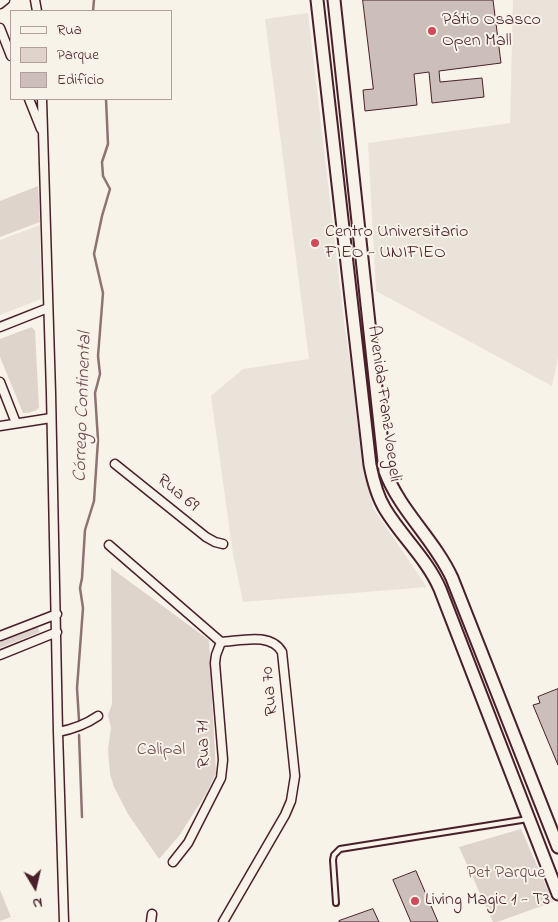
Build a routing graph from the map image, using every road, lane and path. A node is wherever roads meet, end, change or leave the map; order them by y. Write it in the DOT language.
graph roads {
  1 [pos="5,0"];
  2 [pos="318,0"];
  3 [pos="334,0"];
  4 [pos="0,4"];
  5 [pos="0,28"];
  6 [pos="10,53"];
  7 [pos="29,100"];
  8 [pos="42,100"];
  9 [pos="44,136"];
  10 [pos="48,308"];
  11 [pos="0,327"];
  12 [pos="0,382"];
  13 [pos="51,418"];
  14 [pos="16,424"];
  15 [pos="0,426"];
  16 [pos="115,464"];
  17 [pos="394,491"];
  18 [pos="379,498"];
  19 [pos="401,501"];
  20 [pos="388,514"];
  21 [pos="223,544"];
  22 [pos="109,545"];
  23 [pos="450,613"];
  24 [pos="57,614"];
  25 [pos="57,632"];
  26 [pos="0,636"];
  27 [pos="476,639"];
  28 [pos="221,642"];
  29 [pos="0,655"];
  30 [pos="98,716"];
  31 [pos="58,732"];
  32 [pos="529,819"];
  33 [pos="558,847"];
  34 [pos="173,862"];
  35 [pos="557,888"];
  36 [pos="336,904"];
  37 [pos="64,922"];
  38 [pos="223,922"];
  1 -- 4 [label="street"];
  2 -- 18 [label="main road, Avenida Franz Voegeli"];
  3 -- 17 [label="main road, Avenida Franz Voegeli"];
  5 -- 6 [label="street"];
  7 -- 9 [label="street"];
  8 -- 9 [label="street"];
  9 -- 10 [label="street"];
  10 -- 11 [label="street"];
  10 -- 13 [label="street"];
  12 -- 14 [label="street"];
  13 -- 14 [label="street"];
  13 -- 24 [label="street"];
  14 -- 15 [label="street"];
  16 -- 21 [label="street, Rua 69"];
  17 -- 18 [label="main road"];
  17 -- 19 [label="main road, Avenida Franz Voegeli"];
  18 -- 20 [label="main road, Avenida Franz Voegeli"];
  19 -- 20 [label="main road"];
  19 -- 27 [label="main road, Avenida Franz Voegeli"];
  20 -- 23 [label="main road, Avenida Franz Voegeli"];
  22 -- 28 [label="street"];
  23 -- 27 [label="main road"];
  23 -- 32 [label="main road, Avenida Franz Voegeli"];
  24 -- 25 [label="street"];
  24 -- 26 [label="street"];
  25 -- 29 [label="street"];
  25 -- 31 [label="street"];
  27 -- 33 [label="main road, Avenida Franz Voegeli"];
  28 -- 34 [label="street, Rua 71"];
  28 -- 38 [label="street, Rua 70"];
  30 -- 31 [label="street"];
  31 -- 37 [label="street"];
  32 -- 35 [label="main road, Avenida Franz Voegeli"];
  32 -- 36 [label="lane"];
}
